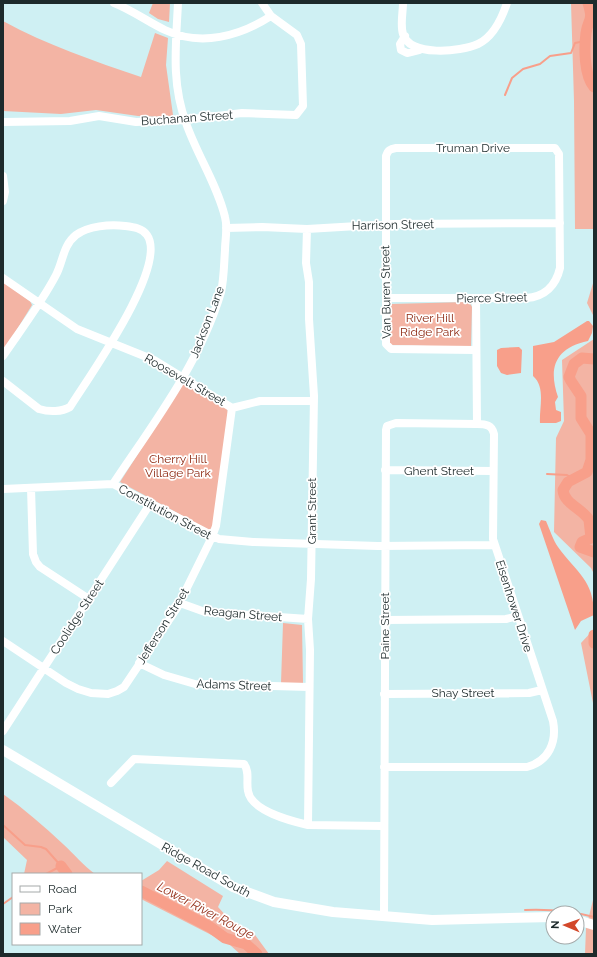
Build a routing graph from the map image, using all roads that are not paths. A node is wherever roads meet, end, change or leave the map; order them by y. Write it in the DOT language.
graph roads {
  1 [pos="114,3"];
  2 [pos="178,3"];
  3 [pos="262,3"];
  4 [pos="403,3"];
  5 [pos="507,3"];
  6 [pos="271,16"];
  7 [pos="177,34"];
  8 [pos="185,120"];
  9 [pos="3,122"];
  10 [pos="388,150"];
  11 [pos="557,150"];
  12 [pos="3,176"];
  13 [pos="3,201"];
  14 [pos="560,223"];
  15 [pos="386,225"];
  16 [pos="226,228"];
  17 [pos="307,228"];
  18 [pos="3,278"];
  19 [pos="386,298"];
  20 [pos="476,299"];
  21 [pos="38,303"];
  22 [pos="111,343"];
  23 [pos="475,350"];
  24 [pos="3,356"];
  25 [pos="183,376"];
  26 [pos="3,380"];
  27 [pos="314,401"];
  28 [pos="232,408"];
  29 [pos="477,424"];
  30 [pos="385,470"];
  31 [pos="493,471"];
  32 [pos="113,484"];
  33 [pos="31,488"];
  34 [pos="3,489"];
  35 [pos="150,504"];
  36 [pos="212,537"];
  37 [pos="312,544"];
  38 [pos="494,545"];
  39 [pos="384,546"];
  40 [pos="89,599"];
  41 [pos="180,603"];
  42 [pos="518,616"];
  43 [pos="308,619"];
  44 [pos="385,620"];
  45 [pos="3,641"];
  46 [pos="139,664"];
  47 [pos="43,669"];
  48 [pos="309,687"];
  49 [pos="542,690"];
  50 [pos="384,694"];
  51 [pos="3,731"];
  52 [pos="3,750"];
  53 [pos="384,767"];
  54 [pos="110,783"];
  55 [pos="308,824"];
  56 [pos="383,826"];
  57 [pos="384,916"];
  58 [pos="545,917"];
  1 -- 7 [label="street"];
  2 -- 7 [label="street, Jackson Lane"];
  3 -- 6 [label="street"];
  4 -- 5 [label="street"];
  6 -- 7 [label="street"];
  6 -- 8 [label="street, Buchanan Street"];
  7 -- 8 [label="street, Jackson Lane"];
  8 -- 9 [label="street, Buchanan Street"];
  8 -- 16 [label="street, Jackson Lane"];
  10 -- 11 [label="street, Truman Drive"];
  10 -- 15 [label="street, Van Buren Street"];
  11 -- 14 [label="street, Pierce Street"];
  12 -- 13 [label="street"];
  14 -- 15 [label="street, Harrison Street"];
  14 -- 20 [label="street, Pierce Street"];
  15 -- 17 [label="street, Harrison Street"];
  15 -- 19 [label="street, Van Buren Street"];
  16 -- 17 [label="street, Harrison Street"];
  16 -- 25 [label="street, Jackson Lane"];
  17 -- 27 [label="street, Grant Street"];
  18 -- 21 [label="street, Roosevelt Street"];
  19 -- 20 [label="street, Pierce Street"];
  19 -- 23 [label="street, Van Buren Street"];
  20 -- 23 [label="street"];
  21 -- 22 [label="street, Roosevelt Street"];
  21 -- 22 [label="street"];
  21 -- 24 [label="street"];
  22 -- 25 [label="street, Roosevelt Street"];
  22 -- 26 [label="street"];
  23 -- 29 [label="street"];
  25 -- 28 [label="street, Roosevelt Street"];
  25 -- 32 [label="street, Jackson Lane"];
  27 -- 28 [label="street, Roosevelt Street"];
  27 -- 37 [label="street, Grant Street"];
  28 -- 36 [label="street, Jefferson Street"];
  29 -- 30 [label="street, Paine Street"];
  29 -- 31 [label="street, Eisenhower Drive"];
  30 -- 31 [label="street, Ghent Street"];
  30 -- 39 [label="street, Paine Street"];
  31 -- 38 [label="street, Eisenhower Drive"];
  32 -- 33 [label="street, Constitution Street"];
  32 -- 35 [label="street, Constitution Street"];
  33 -- 34 [label="street, Constitution Street"];
  33 -- 40 [label="street"];
  35 -- 36 [label="street, Constitution Street"];
  35 -- 40 [label="street, Coolidge Street"];
  36 -- 37 [label="street, Constitution Street"];
  36 -- 41 [label="street, Jefferson Street"];
  37 -- 39 [label="street, Constitution Street"];
  37 -- 43 [label="street, Grant Street"];
  38 -- 39 [label="street, Constitution Street"];
  38 -- 42 [label="street, Eisenhower Drive"];
  39 -- 44 [label="street, Paine Street"];
  40 -- 47 [label="street, Coolidge Street"];
  41 -- 43 [label="street, Reagan Street"];
  41 -- 46 [label="street, Jefferson Street"];
  42 -- 44 [label="street"];
  42 -- 49 [label="street, Eisenhower Drive"];
  43 -- 48 [label="street, Grant Street"];
  44 -- 50 [label="street, Paine Street"];
  45 -- 47 [label="street, Jefferson Street"];
  46 -- 47 [label="street, Jefferson Street"];
  46 -- 48 [label="street, Adams Street"];
  47 -- 51 [label="street, Coolidge Street"];
  48 -- 55 [label="street, Grant Street"];
  49 -- 50 [label="street, Shay Street"];
  49 -- 53 [label="street, Eisenhower Drive"];
  50 -- 53 [label="street, Paine Street"];
  52 -- 57 [label="main road, Ridge Road South"];
  53 -- 56 [label="street, Paine Street"];
  54 -- 55 [label="street"];
  55 -- 56 [label="street"];
  56 -- 57 [label="street, Paine Street"];
  57 -- 58 [label="main road, Ridge Road South"];
}
